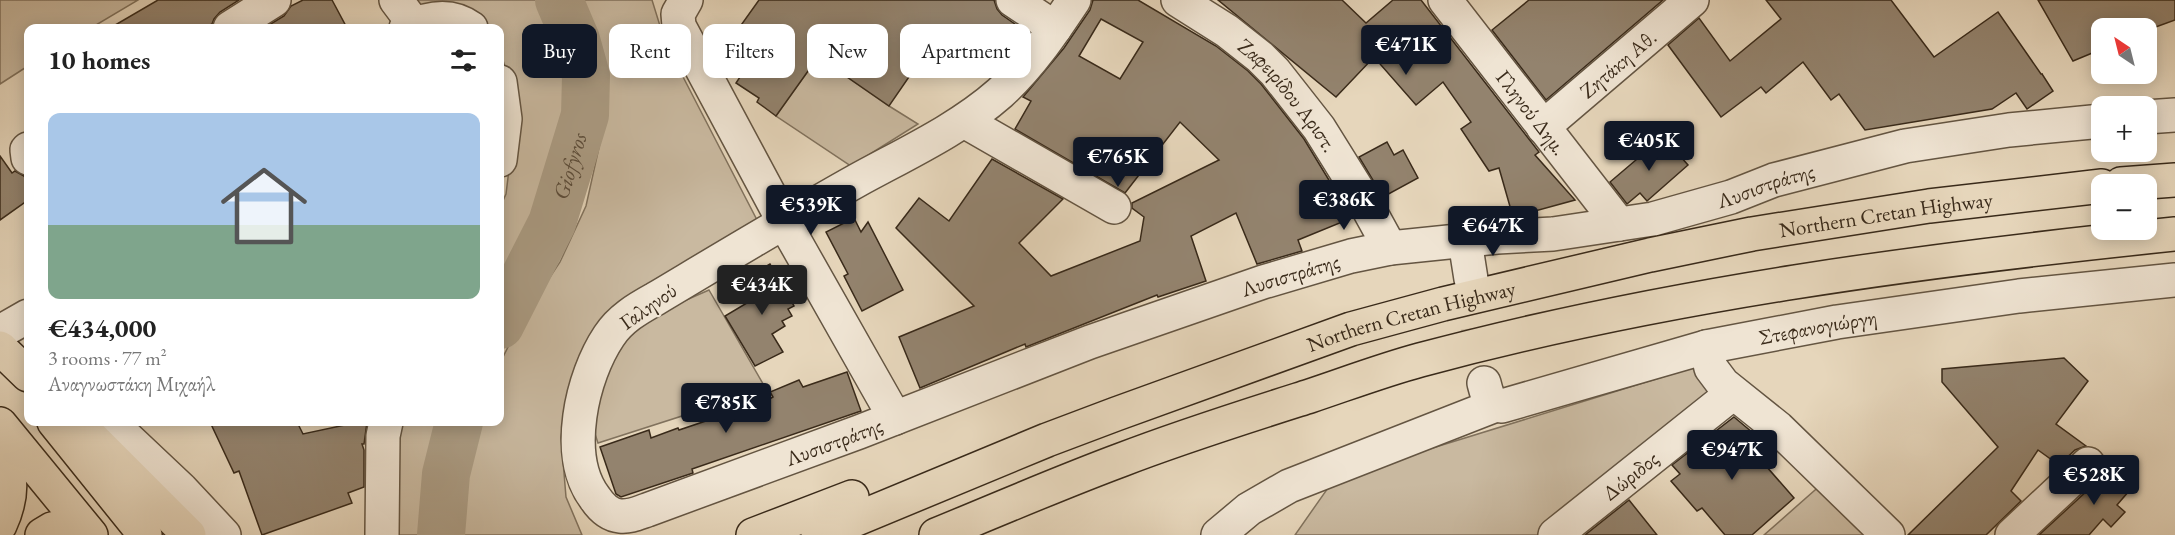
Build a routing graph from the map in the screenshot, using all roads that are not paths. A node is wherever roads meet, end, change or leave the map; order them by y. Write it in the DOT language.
graph roads {
  1 [pos="274,0"];
  2 [pos="1013,0"];
  3 [pos="1074,0"];
  4 [pos="1178,0"];
  5 [pos="1445,0"];
  6 [pos="1692,0"];
  7 [pos="681,9"];
  8 [pos="405,18"];
  9 [pos="236,24"];
  10 [pos="463,24"];
  11 [pos="1055,28"];
  12 [pos="504,112"];
  13 [pos="2175,114"];
  14 [pos="2157,116"];
  15 [pos="964,121"];
  16 [pos="2091,122"];
  17 [pos="1543,127"];
  18 [pos="504,128"];
  19 [pos="2175,180"];
  20 [pos="2157,181"];
  21 [pos="2091,187"];
  22 [pos="1114,207"];
  23 [pos="784,222"];
  24 [pos="1618,224"];
  25 [pos="2175,234"];
  26 [pos="1465,241"];
  27 [pos="1390,248"];
  28 [pos="1471,279"];
  29 [pos="2175,280"];
  30 [pos="11,337"];
  31 [pos="1303,346"];
  32 [pos="1706,347"];
  33 [pos="24,366"];
  34 [pos="24,378"];
  35 [pos="1733,393"];
  36 [pos="895,418"];
  37 [pos="0,424"];
  38 [pos="57,426"];
  39 [pos="80,426"];
  40 [pos="114,426"];
  41 [pos="385,426"];
  42 [pos="0,447"];
  43 [pos="1121,460"];
  44 [pos="2088,464"];
  45 [pos="612,514"];
  46 [pos="136,524"];
  47 [pos="0,525"];
  48 [pos="86,529"];
  49 [pos="42,535"];
  50 [pos="189,535"];
  51 [pos="224,535"];
  52 [pos="382,535"];
  53 [pos="753,535"];
  54 [pos="818,535"];
  55 [pos="936,535"];
  56 [pos="990,535"];
  57 [pos="1218,535"];
  58 [pos="1555,535"];
  59 [pos="1888,535"];
  60 [pos="2012,535"];
  1 -- 9 [label="street"];
  2 -- 11 [label="street"];
  3 -- 11 [label="street, Γαληνού"];
  4 -- 27 [label="street, Ζαφειρίδου Αριστ."];
  5 -- 17 [label="street, Γληνού Δημ."];
  6 -- 17 [label="street, Ζητάκη Αθ."];
  7 -- 23 [label="street"];
  8 -- 10 [label="street"];
  11 -- 15 [label="street, Γαληνού"];
  12 -- 18 [label="street"];
  13 -- 14 [label="street"];
  15 -- 22 [label="street"];
  15 -- 23 [label="street, Γαληνού"];
  16 -- 24 [label="street, Λυσιστράτης"];
  17 -- 24 [label="street, Γληνού Δημ."];
  19 -- 20 [label="main road"];
  21 -- 31 [label="main road, Northern Cretan Highway"];
  23 -- 36 [label="street"];
  23 -- 45 [label="street, Γαληνού"];
  24 -- 26 [label="street, Λυσιστράτης"];
  25 -- 43 [label="main road, Northern Cretan Highway"];
  26 -- 27 [label="street, Λυσιστράτης"];
  26 -- 28 [label="street"];
  27 -- 36 [label="street, Λυσιστράτης"];
  29 -- 32 [label="street, Στεφανογιώργη"];
  30 -- 33 [label="main road"];
  30 -- 34 [label="main road"];
  31 -- 53 [label="main road"];
  31 -- 54 [label="main road, Northern Cretan Highway"];
  32 -- 35 [label="street"];
  32 -- 57 [label="street, Στεφανογιώργη"];
  35 -- 58 [label="street, Δώριδος"];
  35 -- 59 [label="street"];
  36 -- 45 [label="street, Λυσιστράτης"];
  37 -- 48 [label="main road"];
  38 -- 46 [label="main road"];
  39 -- 50 [label="main road"];
  40 -- 51 [label="street"];
  41 -- 52 [label="street"];
  42 -- 47 [label="main road"];
  43 -- 55 [label="main road, Northern Cretan Highway"];
  43 -- 56 [label="main road"];
  44 -- 60 [label="street"];
  46 -- 48 [label="main road"];
  48 -- 49 [label="main road"];
}
